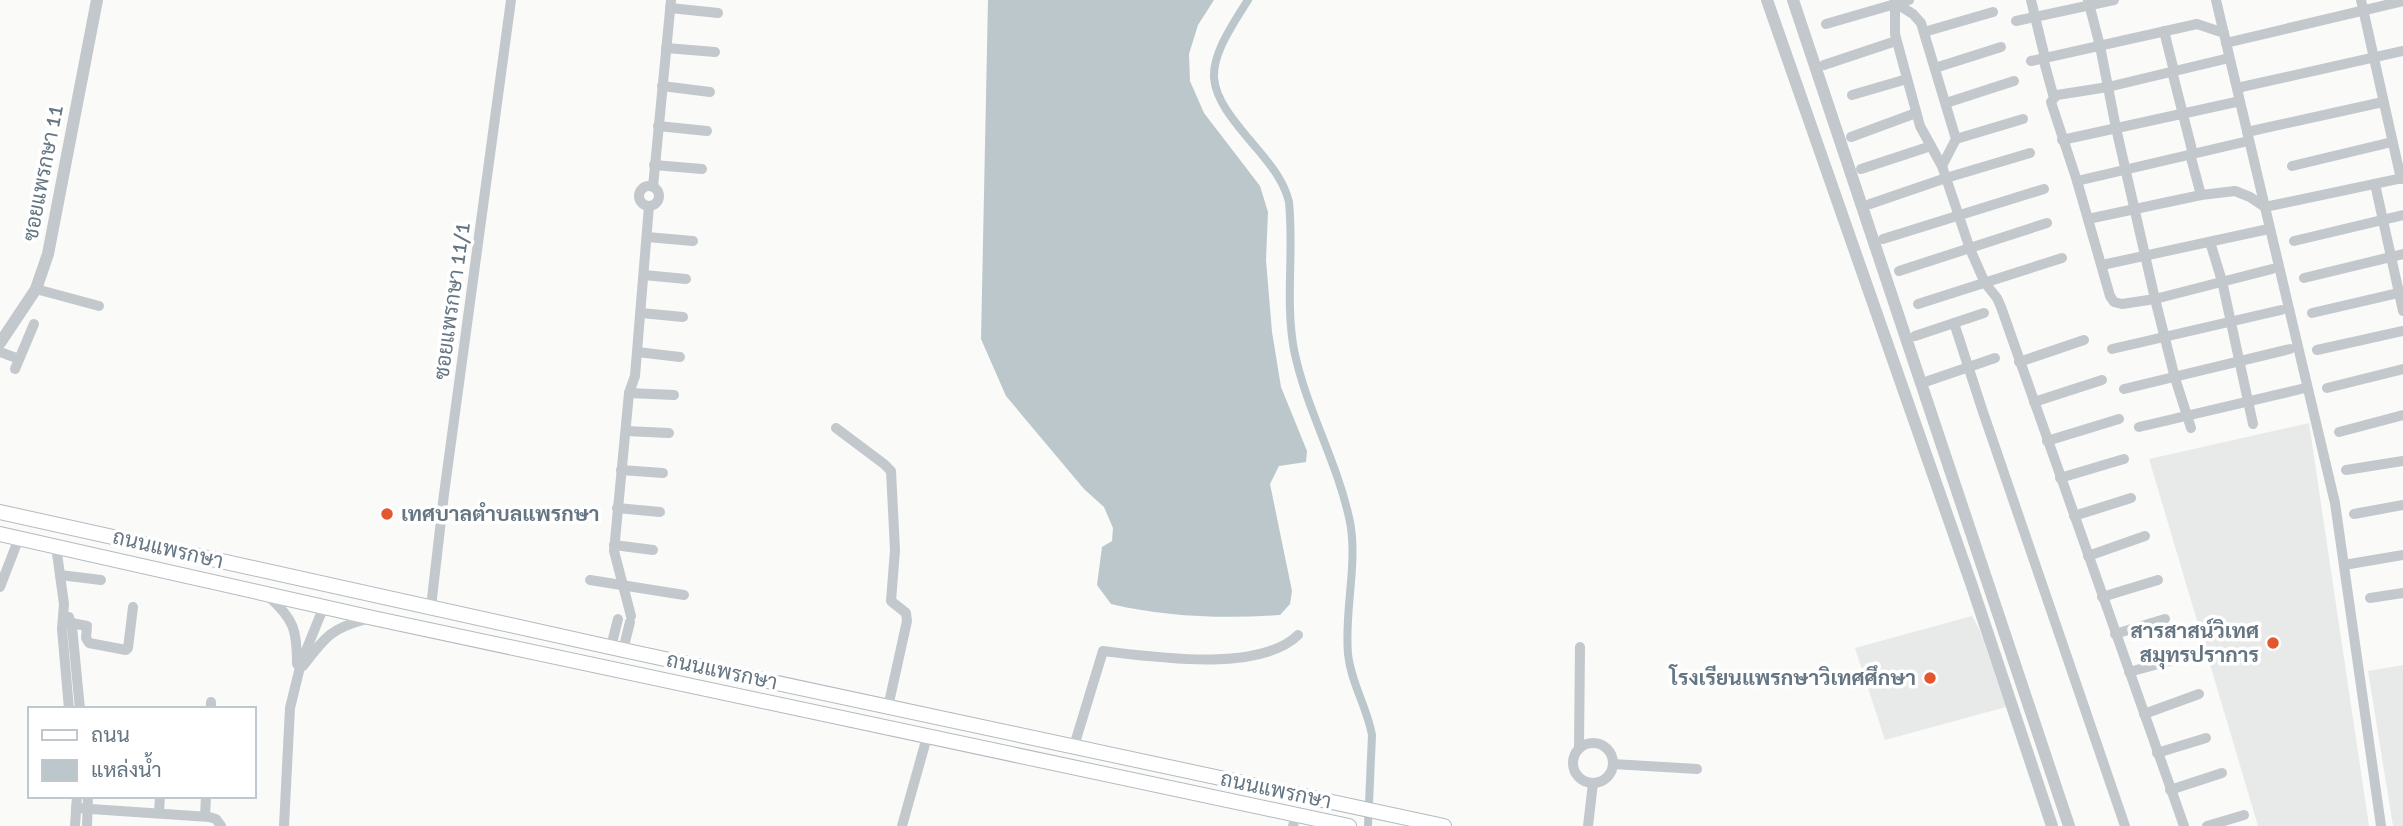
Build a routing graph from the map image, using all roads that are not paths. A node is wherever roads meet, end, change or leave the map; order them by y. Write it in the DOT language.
graph roads {
  1 [pos="97,0"];
  2 [pos="511,0"];
  3 [pos="1767,0"];
  4 [pos="1793,0"];
  5 [pos="1909,0"];
  6 [pos="2031,0"];
  7 [pos="2114,0"];
  8 [pos="2216,0"];
  9 [pos="2403,1"];
  10 [pos="1896,2"];
  11 [pos="2088,3"];
  12 [pos="671,4"];
  13 [pos="2362,5"];
  14 [pos="1993,12"];
  15 [pos="718,13"];
  16 [pos="2035,17"];
  17 [pos="2016,21"];
  18 [pos="1826,24"];
  19 [pos="2164,31"];
  20 [pos="1924,32"];
  21 [pos="2225,38"];
  22 [pos="1896,41"];
  23 [pos="2100,46"];
  24 [pos="2001,47"];
  25 [pos="666,48"];
  26 [pos="2403,51"];
  27 [pos="715,52"];
  28 [pos="2373,57"];
  29 [pos="2044,58"];
  30 [pos="2225,59"];
  31 [pos="2031,61"];
  32 [pos="1824,65"];
  33 [pos="1935,68"];
  34 [pos="2173,71"];
  35 [pos="1906,79"];
  36 [pos="2014,81"];
  37 [pos="662,86"];
  38 [pos="2108,86"];
  39 [pos="2236,88"];
  40 [pos="710,92"];
  41 [pos="1852,95"];
  42 [pos="2054,98"];
  43 [pos="2236,102"];
  44 [pos="2383,102"];
  45 [pos="1946,103"];
  46 [pos="1916,113"];
  47 [pos="2183,113"];
  48 [pos="2023,119"];
  49 [pos="658,126"];
  50 [pos="2116,128"];
  51 [pos="707,131"];
  52 [pos="1851,137"];
  53 [pos="2246,137"];
  54 [pos="1956,139"];
  55 [pos="2062,140"];
  56 [pos="2396,145"];
  57 [pos="1931,146"];
  58 [pos="2030,153"];
  59 [pos="2192,154"];
  60 [pos="654,165"];
  61 [pos="1942,166"];
  62 [pos="2292,166"];
  63 [pos="702,169"];
  64 [pos="1861,169"];
  65 [pos="2125,170"];
  66 [pos="1946,178"];
  67 [pos="2402,178"];
  68 [pos="2077,181"];
  69 [pos="2375,184"];
  70 [pos="2044,189"];
  71 [pos="2201,195"];
  72 [pos="1870,204"];
  73 [pos="2265,207"];
  74 [pos="2136,210"];
  75 [pos="1958,214"];
  76 [pos="2403,215"];
  77 [pos="2088,219"];
  78 [pos="2383,220"];
  79 [pos="2047,223"];
  80 [pos="2264,230"];
  81 [pos="647,237"];
  82 [pos="1883,239"];
  83 [pos="693,241"];
  84 [pos="2294,241"];
  85 [pos="2210,242"];
  86 [pos="1970,249"];
  87 [pos="2403,254"];
  88 [pos="2146,256"];
  89 [pos="2391,257"];
  90 [pos="2062,258"];
  91 [pos="2102,265"];
  92 [pos="2272,269"];
  93 [pos="1899,271"];
  94 [pos="644,275"];
  95 [pos="2304,278"];
  96 [pos="686,279"];
  97 [pos="2222,281"];
  98 [pos="1985,283"];
  99 [pos="36,289"];
  100 [pos="2401,293"];
  101 [pos="2155,299"];
  102 [pos="1918,304"];
  103 [pos="99,306"];
  104 [pos="2281,310"];
  105 [pos="2403,311"];
  106 [pos="640,313"];
  107 [pos="1984,313"];
  108 [pos="2312,313"];
  109 [pos="682,317"];
  110 [pos="2231,321"];
  111 [pos="1954,323"];
  112 [pos="34,324"];
  113 [pos="2403,331"];
  114 [pos="1916,336"];
  115 [pos="2165,338"];
  116 [pos="2084,340"];
  117 [pos="0,343"];
  118 [pos="2112,349"];
  119 [pos="2290,349"];
  120 [pos="2317,350"];
  121 [pos="0,352"];
  122 [pos="637,352"];
  123 [pos="680,357"];
  124 [pos="1995,358"];
  125 [pos="2239,361"];
  126 [pos="2019,362"];
  127 [pos="1968,367"];
  128 [pos="2403,369"];
  129 [pos="2175,378"];
  130 [pos="2102,380"];
  131 [pos="1928,381"];
  132 [pos="2327,388"];
  133 [pos="2124,389"];
  134 [pos="2301,389"];
  135 [pos="629,393"];
  136 [pos="674,395"];
  137 [pos="2034,402"];
  138 [pos="2248,402"];
  139 [pos="2403,415"];
  140 [pos="2188,416"];
  141 [pos="2119,419"];
  142 [pos="2253,424"];
  143 [pos="2139,427"];
  144 [pos="835,428"];
  145 [pos="2191,428"];
  146 [pos="626,431"];
  147 [pos="2339,432"];
  148 [pos="669,433"];
  149 [pos="2047,441"];
  150 [pos="2124,459"];
  151 [pos="2403,461"];
  152 [pos="621,470"];
  153 [pos="2346,470"];
  154 [pos="663,473"];
  155 [pos="2060,478"];
  156 [pos="2131,498"];
  157 [pos="2403,505"];
  158 [pos="617,508"];
  159 [pos="0,512"];
  160 [pos="660,512"];
  161 [pos="2354,514"];
  162 [pos="2074,516"];
  163 [pos="0,534"];
  164 [pos="2146,536"];
  165 [pos="19,538"];
  166 [pos="614,545"];
  167 [pos="56,546"];
  168 [pos="653,550"];
  169 [pos="2403,555"];
  170 [pos="2088,556"];
  171 [pos="2344,565"];
  172 [pos="60,575"];
  173 [pos="101,580"];
  174 [pos="590,580"];
  175 [pos="2158,580"];
  176 [pos="624,586"];
  177 [pos="0,587"];
  178 [pos="265,593"];
  179 [pos="2403,593"];
  180 [pos="684,595"];
  181 [pos="2102,597"];
  182 [pos="2370,598"];
  183 [pos="64,604"];
  184 [pos="324,606"];
  185 [pos="133,607"];
  186 [pos="431,607"];
  187 [pos="373,618"];
  188 [pos="2165,619"];
  189 [pos="71,623"];
  190 [pos="2115,634"];
  191 [pos="1298,635"];
  192 [pos="1580,648"];
  193 [pos="617,649"];
  194 [pos="2183,657"];
  195 [pos="2129,672"];
  196 [pos="297,675"];
  197 [pos="790,686"];
  198 [pos="2199,694"];
  199 [pos="69,707"];
  200 [pos="80,707"];
  201 [pos="786,707"];
  202 [pos="888,707"];
  203 [pos="2144,714"];
  204 [pos="928,737"];
  205 [pos="2207,738"];
  206 [pos="1074,746"];
  207 [pos="1579,748"];
  208 [pos="2157,753"];
  209 [pos="1613,764"];
  210 [pos="1697,769"];
  211 [pos="2221,773"];
  212 [pos="1593,783"];
  213 [pos="2170,790"];
  214 [pos="77,798"];
  215 [pos="89,798"];
  216 [pos="160,798"];
  217 [pos="206,798"];
  218 [pos="76,808"];
  219 [pos="88,809"];
  220 [pos="159,812"];
  221 [pos="2244,815"];
  222 [pos="205,816"];
  223 [pos="1295,820"];
  224 [pos="75,826"];
  225 [pos="87,826"];
  226 [pos="221,826"];
  227 [pos="284,826"];
  228 [pos="902,826"];
  229 [pos="1349,826"];
  230 [pos="1444,826"];
  231 [pos="1588,826"];
  232 [pos="2052,826"];
  233 [pos="2069,826"];
  234 [pos="2125,826"];
  235 [pos="2184,826"];
  236 [pos="2207,826"];
  237 [pos="2381,826"];
  1 -- 99 [label="street, ซอยแพรกษา 11"];
  2 -- 186 [label="street, ซอยแพรกษา 11/1"];
  3 -- 232 [label="street"];
  4 -- 233 [label="street"];
  5 -- 10 [label="street"];
  6 -- 16 [label="street"];
  7 -- 11 [label="street"];
  8 -- 21 [label="street"];
  9 -- 13 [label="street"];
  10 -- 18 [label="street"];
  10 -- 20 [label="street"];
  10 -- 22 [label="street"];
  11 -- 16 [label="street"];
  11 -- 23 [label="street"];
  12 -- 15 [label="street"];
  12 -- 25 [label="street"];
  13 -- 21 [label="street"];
  13 -- 28 [label="street"];
  14 -- 20 [label="street"];
  16 -- 17 [label="street"];
  16 -- 29 [label="street"];
  19 -- 21 [label="street"];
  19 -- 23 [label="street"];
  19 -- 34 [label="street"];
  20 -- 33 [label="street"];
  21 -- 39 [label="street"];
  22 -- 32 [label="street"];
  22 -- 35 [label="street"];
  23 -- 29 [label="street"];
  23 -- 38 [label="street"];
  24 -- 33 [label="street"];
  25 -- 27 [label="street"];
  25 -- 37 [label="street"];
  26 -- 28 [label="street"];
  28 -- 39 [label="street"];
  28 -- 44 [label="street"];
  29 -- 31 [label="street"];
  29 -- 42 [label="street"];
  30 -- 34 [label="street"];
  33 -- 45 [label="street"];
  34 -- 38 [label="street"];
  34 -- 47 [label="street"];
  35 -- 41 [label="street"];
  35 -- 46 [label="street"];
  36 -- 45 [label="street"];
  37 -- 40 [label="street"];
  37 -- 49 [label="street"];
  38 -- 42 [label="street"];
  38 -- 50 [label="street"];
  39 -- 53 [label="street"];
  42 -- 55 [label="street"];
  43 -- 47 [label="street"];
  44 -- 53 [label="street"];
  44 -- 56 [label="street"];
  45 -- 54 [label="street"];
  46 -- 52 [label="street"];
  46 -- 57 [label="street"];
  47 -- 50 [label="street"];
  47 -- 59 [label="street"];
  48 -- 54 [label="street"];
  49 -- 51 [label="street"];
  49 -- 60 [label="street"];
  50 -- 55 [label="street"];
  50 -- 65 [label="street"];
  53 -- 59 [label="street"];
  53 -- 73 [label="street"];
  54 -- 61 [label="street"];
  55 -- 68 [label="street"];
  56 -- 62 [label="street"];
  56 -- 67 [label="street"];
  57 -- 61 [label="street"];
  57 -- 64 [label="street"];
  58 -- 66 [label="street"];
  59 -- 65 [label="street"];
  59 -- 71 [label="street"];
  60 -- 63 [label="street"];
  60 -- 81 [label="street"];
  61 -- 66 [label="street"];
  65 -- 68 [label="street"];
  65 -- 74 [label="street"];
  66 -- 72 [label="street"];
  66 -- 75 [label="street"];
  67 -- 69 [label="street"];
  68 -- 77 [label="street"];
  69 -- 73 [label="street"];
  69 -- 78 [label="street"];
  70 -- 75 [label="street"];
  71 -- 73 [label="street"];
  71 -- 74 [label="street"];
  73 -- 171 [label="street"];
  74 -- 77 [label="street"];
  74 -- 88 [label="street"];
  75 -- 82 [label="street"];
  75 -- 86 [label="street"];
  76 -- 78 [label="street"];
  77 -- 91 [label="street"];
  78 -- 84 [label="street"];
  78 -- 89 [label="street"];
  79 -- 86 [label="street"];
  80 -- 85 [label="street"];
  81 -- 83 [label="street"];
  81 -- 94 [label="street"];
  85 -- 88 [label="street"];
  85 -- 97 [label="street"];
  86 -- 93 [label="street"];
  86 -- 98 [label="street"];
  87 -- 89 [label="street"];
  88 -- 91 [label="street"];
  88 -- 101 [label="street"];
  89 -- 95 [label="street"];
  89 -- 100 [label="street"];
  90 -- 98 [label="street"];
  91 -- 101 [label="street"];
  92 -- 97 [label="street"];
  94 -- 96 [label="street"];
  94 -- 106 [label="street"];
  97 -- 101 [label="street"];
  97 -- 110 [label="street"];
  98 -- 102 [label="street"];
  98 -- 126 [label="street"];
  99 -- 103 [label="street"];
  99 -- 117 [label="street, ซอยแพรกษา 11"];
  100 -- 105 [label="street"];
  100 -- 108 [label="street"];
  101 -- 115 [label="street"];
  104 -- 110 [label="street"];
  106 -- 109 [label="street"];
  106 -- 122 [label="street"];
  107 -- 111 [label="street"];
  110 -- 115 [label="street"];
  110 -- 125 [label="street"];
  111 -- 114 [label="street"];
  111 -- 127 [label="street"];
  112 -- 121 [label="street"];
  113 -- 120 [label="street"];
  115 -- 118 [label="street"];
  115 -- 129 [label="street"];
  116 -- 126 [label="street"];
  119 -- 125 [label="street"];
  122 -- 123 [label="street"];
  122 -- 135 [label="street"];
  124 -- 127 [label="street"];
  125 -- 129 [label="street"];
  125 -- 138 [label="street"];
  126 -- 137 [label="street"];
  127 -- 131 [label="street"];
  127 -- 234 [label="street"];
  128 -- 132 [label="street"];
  129 -- 133 [label="street"];
  129 -- 140 [label="street"];
  130 -- 137 [label="street"];
  134 -- 138 [label="street"];
  135 -- 136 [label="street"];
  135 -- 146 [label="street"];
  137 -- 149 [label="street"];
  138 -- 140 [label="street"];
  138 -- 142 [label="street"];
  139 -- 147 [label="street"];
  140 -- 143 [label="street"];
  140 -- 145 [label="street"];
  141 -- 149 [label="street"];
  144 -- 202 [label="street"];
  146 -- 148 [label="street"];
  146 -- 152 [label="street"];
  149 -- 155 [label="street"];
  150 -- 155 [label="street"];
  151 -- 153 [label="street"];
  152 -- 154 [label="street"];
  152 -- 158 [label="street"];
  155 -- 162 [label="street"];
  156 -- 162 [label="street"];
  157 -- 161 [label="street"];
  158 -- 160 [label="street"];
  158 -- 166 [label="street"];
  159 -- 186 [label="main road, ถนนแพรกษา"];
  162 -- 170 [label="street"];
  163 -- 165 [label="main road, ถนนแพรกษา"];
  164 -- 170 [label="street"];
  165 -- 167 [label="main road, ถนนแพรกษา"];
  165 -- 177 [label="street"];
  166 -- 168 [label="street"];
  166 -- 176 [label="street"];
  167 -- 172 [label="street"];
  167 -- 178 [label="main road, ถนนแพรกษา"];
  169 -- 171 [label="street"];
  170 -- 181 [label="street"];
  171 -- 237 [label="street"];
  172 -- 173 [label="street"];
  172 -- 183 [label="street"];
  174 -- 176 [label="street"];
  175 -- 181 [label="street"];
  176 -- 180 [label="street"];
  176 -- 193 [label="street"];
  178 -- 184 [label="main road, ถนนแพรกษา"];
  178 -- 196 [label="street"];
  179 -- 182 [label="street"];
  181 -- 190 [label="street"];
  183 -- 189 [label="street"];
  183 -- 199 [label="street"];
  184 -- 187 [label="main road, ถนนแพรกษา"];
  184 -- 196 [label="street"];
  185 -- 189 [label="street"];
  186 -- 193 [label="main road, ถนนแพรกษา"];
  187 -- 196 [label="street"];
  187 -- 201 [label="main road, ถนนแพรกษา"];
  188 -- 190 [label="street"];
  189 -- 200 [label="street"];
  190 -- 195 [label="street"];
  191 -- 206 [label="street"];
  192 -- 207 [label="street"];
  193 -- 197 [label="main road, ถนนแพรกษา"];
  194 -- 195 [label="street"];
  195 -- 203 [label="street"];
  196 -- 227 [label="street"];
  197 -- 201 [label="main road"];
  197 -- 202 [label="main road, ถนนแพรกษา"];
  198 -- 203 [label="street"];
  201 -- 204 [label="main road, ถนนแพรกษา"];
  202 -- 206 [label="main road, ถนนแพรกษา"];
  203 -- 208 [label="street"];
  204 -- 223 [label="main road, ถนนแพรกษา"];
  204 -- 228 [label="street"];
  205 -- 208 [label="street"];
  206 -- 230 [label="main road, ถนนแพรกษา"];
  207 -- 209 [label="street"];
  207 -- 212 [label="street"];
  208 -- 213 [label="street"];
  209 -- 210 [label="street"];
  209 -- 212 [label="street"];
  211 -- 213 [label="street"];
  212 -- 231 [label="street"];
  213 -- 235 [label="street"];
  214 -- 218 [label="street"];
  215 -- 219 [label="street"];
  216 -- 220 [label="street"];
  217 -- 222 [label="street"];
  218 -- 219 [label="street"];
  218 -- 224 [label="street"];
  219 -- 220 [label="street"];
  219 -- 225 [label="street"];
  220 -- 222 [label="street"];
  221 -- 236 [label="street"];
  222 -- 226 [label="street"];
  223 -- 229 [label="main road, ถนนแพรกษา"];
}
